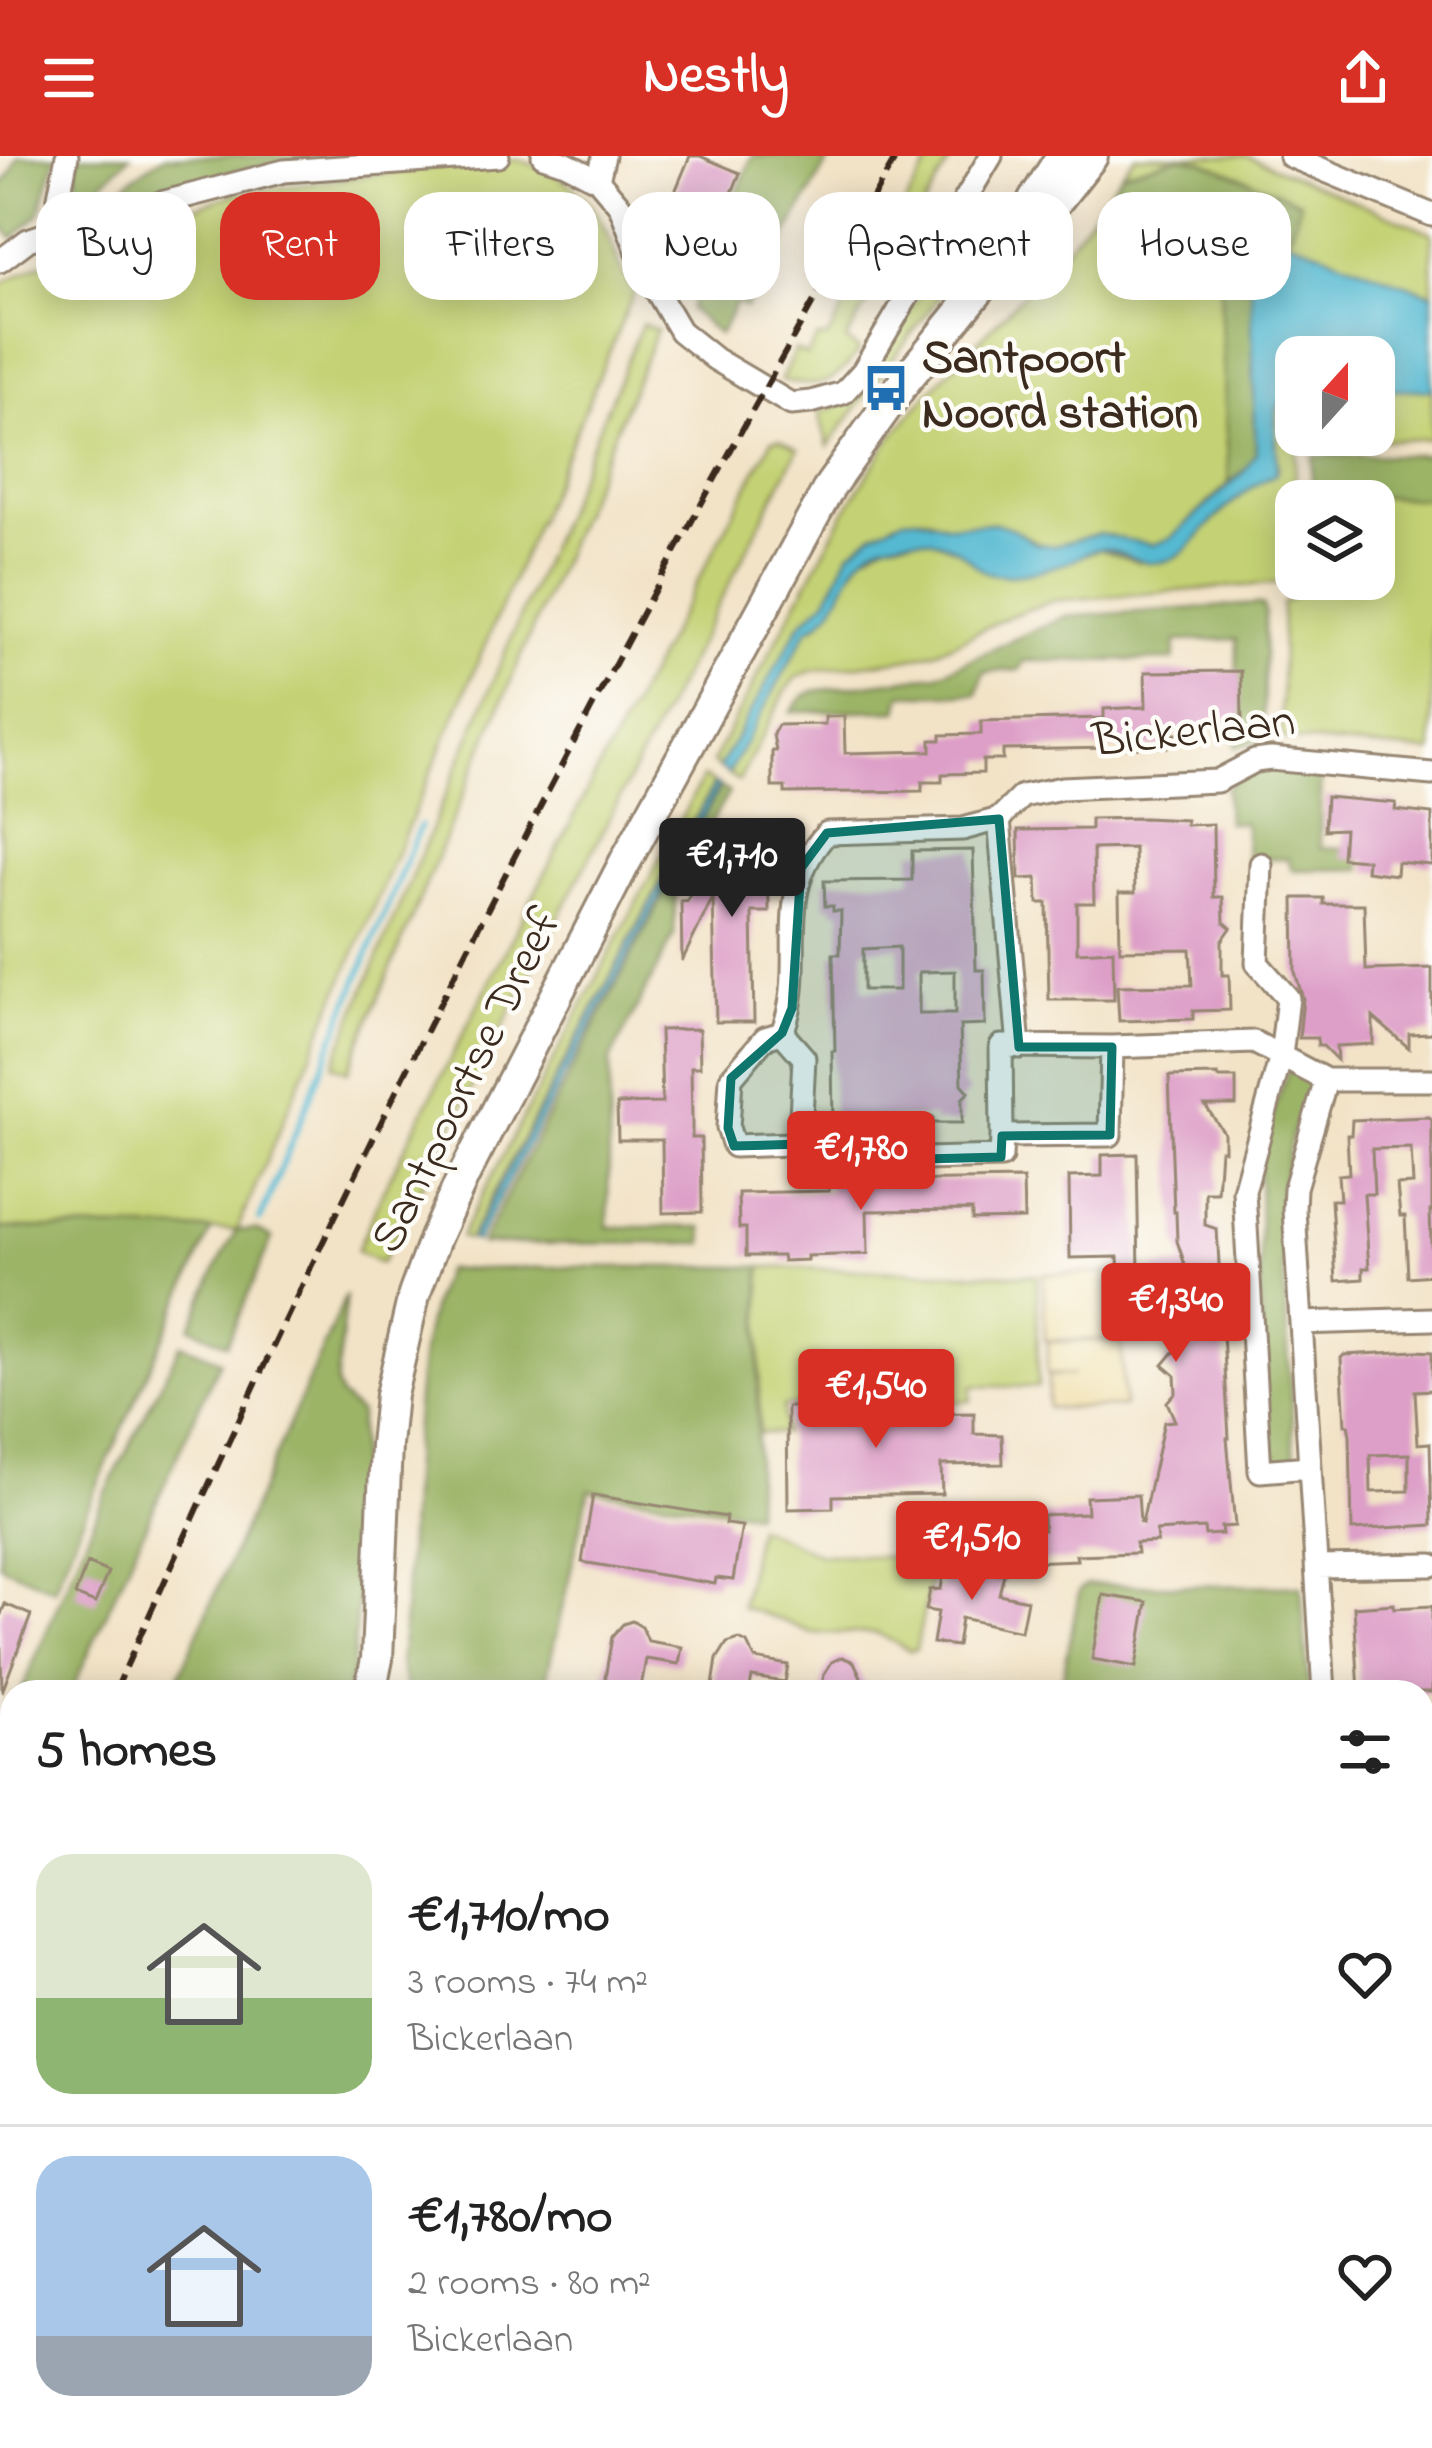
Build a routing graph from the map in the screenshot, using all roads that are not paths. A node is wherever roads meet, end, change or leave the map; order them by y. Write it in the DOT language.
graph roads {
  1 [pos="67,156"];
  2 [pos="498,156"];
  3 [pos="543,156"];
  4 [pos="604,156"];
  5 [pos="991,156"];
  6 [pos="1062,156"];
  7 [pos="1092,156"];
  8 [pos="1290,156"];
  9 [pos="598,180"];
  10 [pos="60,192"];
  11 [pos="1039,192"];
  12 [pos="1064,192"];
  13 [pos="196,194"];
  14 [pos="1432,215"];
  15 [pos="36,237"];
  16 [pos="0,261"];
  17 [pos="971,300"];
  18 [pos="1432,774"];
  19 [pos="999,819"];
  20 [pos="1261,864"];
  21 [pos="782,1033"];
  22 [pos="1019,1047"];
  23 [pos="1112,1047"];
  24 [pos="1281,1056"];
  25 [pos="1326,1080"];
  26 [pos="1432,1080"];
  27 [pos="800,1136"];
  28 [pos="1002,1136"];
  29 [pos="1432,1319"];
  30 [pos="1301,1322"];
  31 [pos="1309,1467"];
  32 [pos="1432,1565"];
  33 [pos="1317,1567"];
  34 [pos="372,1680"];
  35 [pos="1323,1680"];
  1 -- 10 [label="street"];
  2 -- 13 [label="street"];
  3 -- 9 [label="street"];
  4 -- 9 [label="street"];
  5 -- 9 [label="street"];
  6 -- 11 [label="street, Santpoortse Dreef"];
  7 -- 12 [label="street, Santpoortse Dreef"];
  8 -- 14 [label="street"];
  15 -- 16 [label="street"];
  17 -- 34 [label="street, Santpoortse Dreef"];
  18 -- 19 [label="street, Bickerlaan"];
  19 -- 21 [label="street, Bickerlaan"];
  19 -- 22 [label="street"];
  20 -- 24 [label="street"];
  21 -- 27 [label="street"];
  21 -- 27 [label="street"];
  22 -- 23 [label="street"];
  22 -- 28 [label="street"];
  23 -- 24 [label="street"];
  23 -- 28 [label="street"];
  24 -- 25 [label="street"];
  24 -- 31 [label="street"];
  25 -- 26 [label="street"];
  25 -- 30 [label="street"];
  27 -- 28 [label="street"];
  29 -- 30 [label="street"];
  30 -- 31 [label="street"];
  31 -- 33 [label="street"];
  32 -- 33 [label="street"];
  33 -- 35 [label="street"];
}
